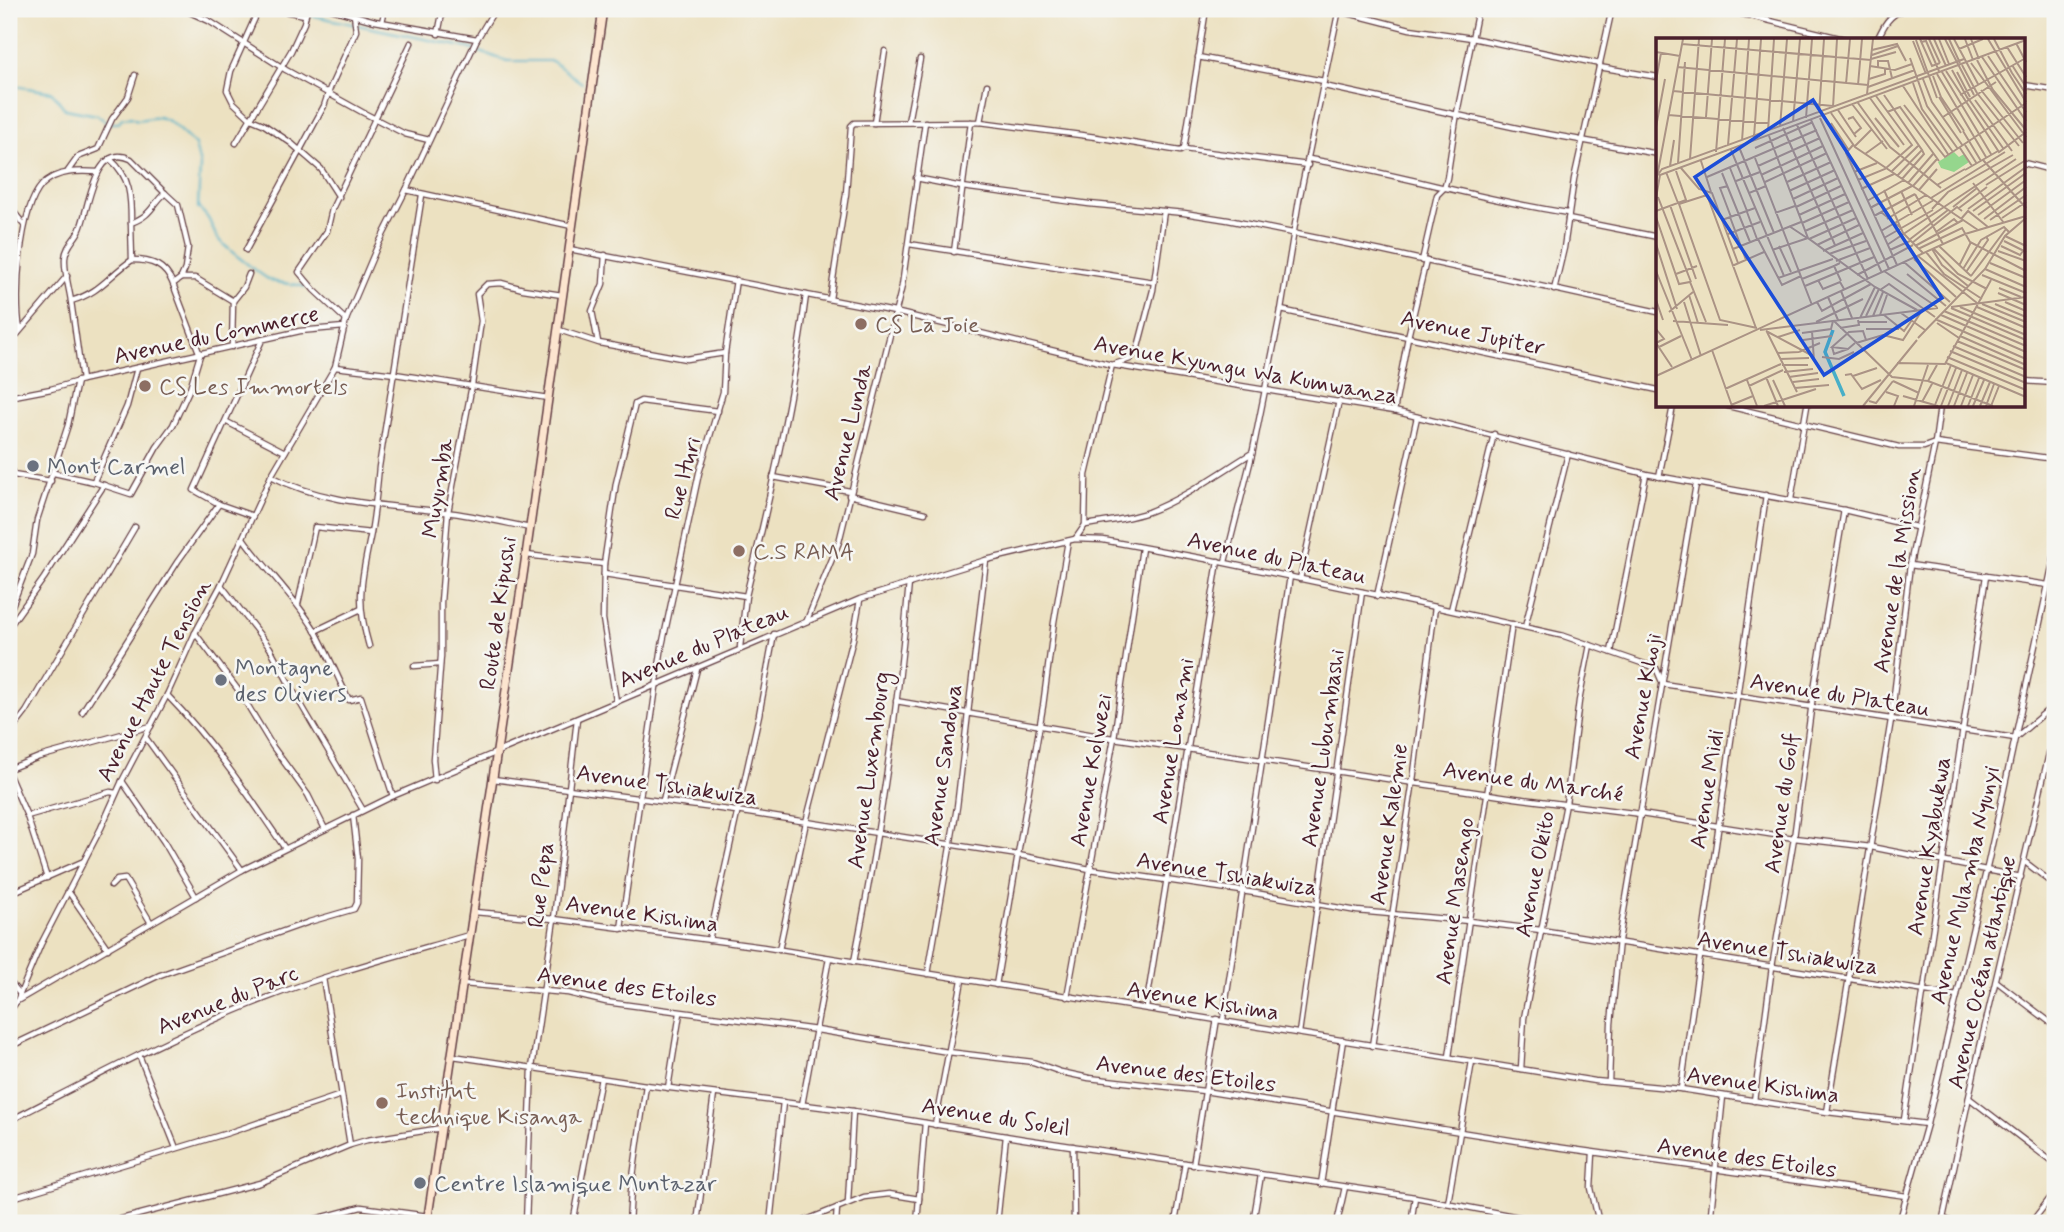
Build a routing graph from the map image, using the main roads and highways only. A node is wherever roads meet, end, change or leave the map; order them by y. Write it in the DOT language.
graph roads {
  1 [pos="603,9"];
  2 [pos="428,1219"];
  1 -- 2 [label="main road, Route de Kipushi"];
}
